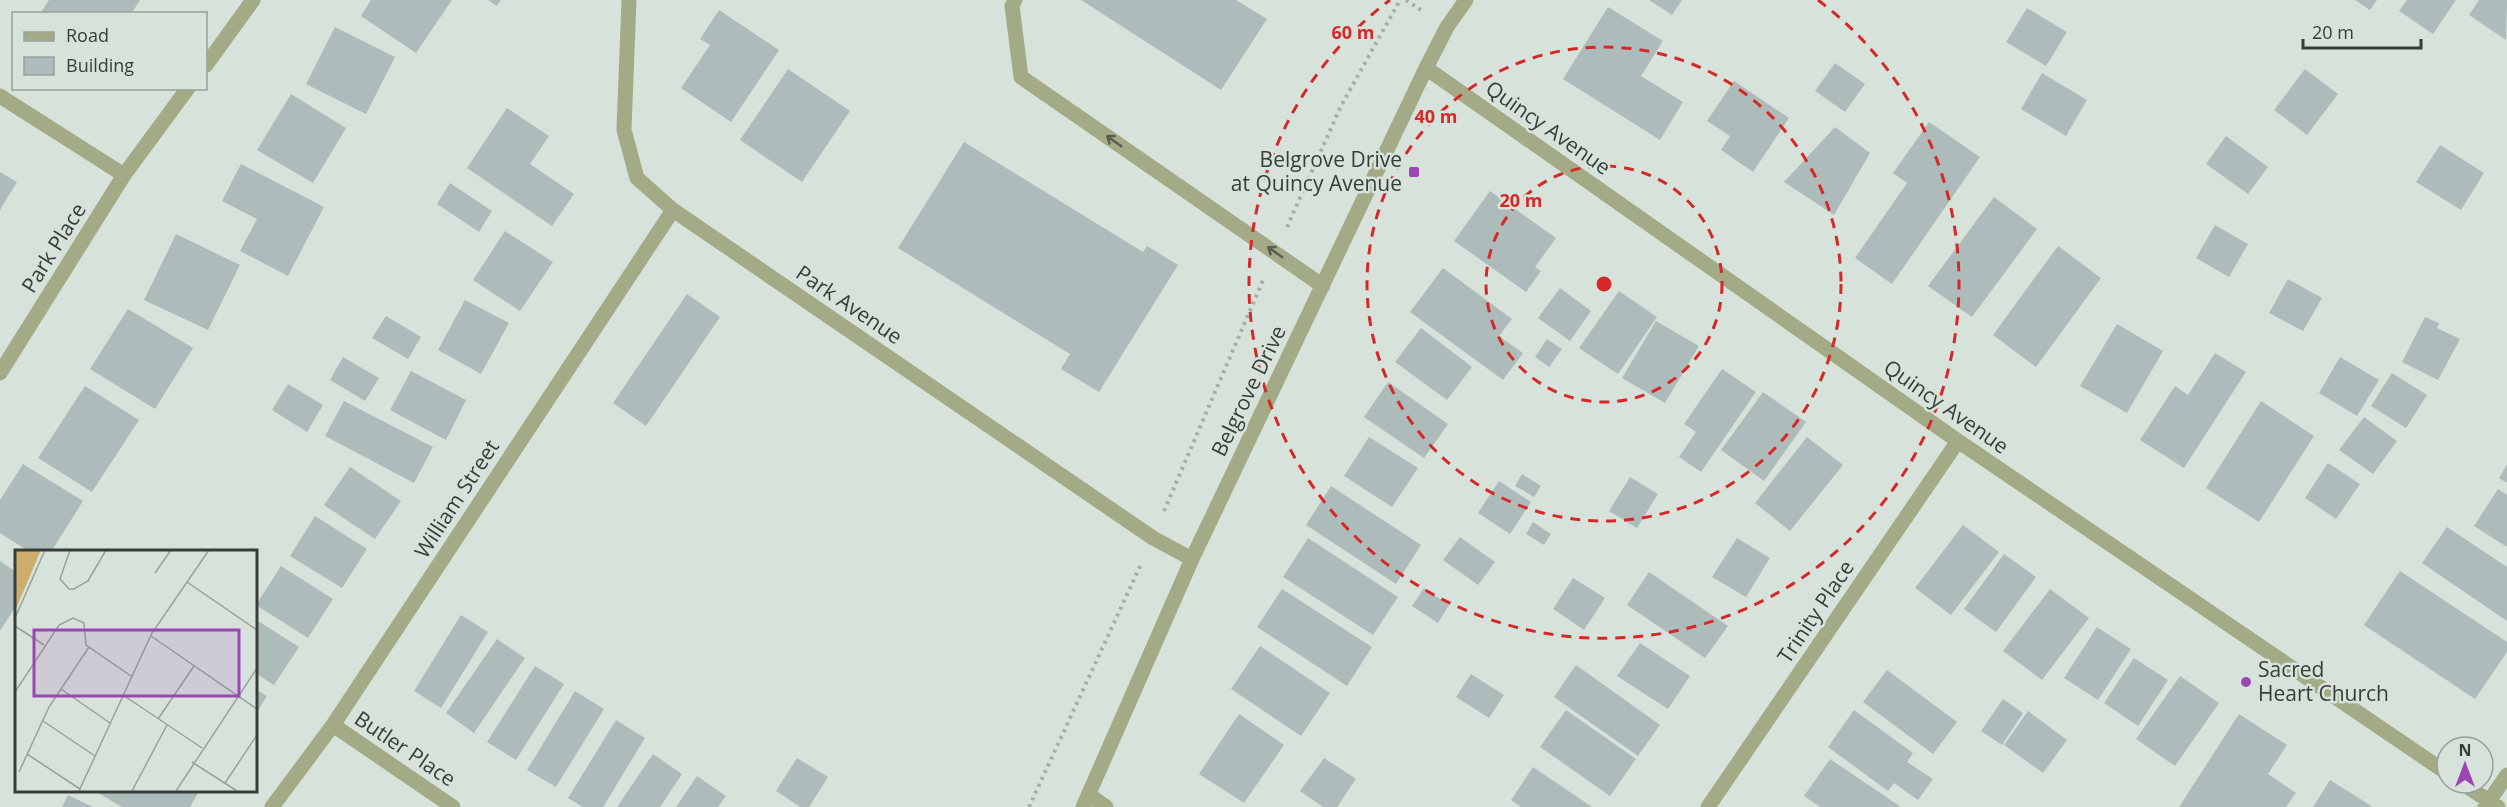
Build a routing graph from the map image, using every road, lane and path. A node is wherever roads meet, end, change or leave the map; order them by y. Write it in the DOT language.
graph roads {
  1 [pos="254,0"];
  2 [pos="629,0"];
  3 [pos="1015,0"];
  4 [pos="1400,0"];
  5 [pos="1466,0"];
  6 [pos="207,64"];
  7 [pos="1426,68"];
  8 [pos="187,90"];
  9 [pos="0,96"];
  10 [pos="124,175"];
  11 [pos="674,210"];
  12 [pos="1275,253"];
  13 [pos="1323,286"];
  14 [pos="0,373"];
  15 [pos="1958,441"];
  16 [pos="1153,538"];
  17 [pos="1192,559"];
  18 [pos="333,725"];
  19 [pos="2435,765"];
  20 [pos="2507,775"];
  21 [pos="2477,795"];
  22 [pos="1086,801"];
  23 [pos="2490,805"];
  24 [pos="272,807"];
  25 [pos="453,807"];
  26 [pos="1029,807"];
  27 [pos="1106,807"];
  28 [pos="1708,807"];
  1 -- 6 [label="street"];
  2 -- 11 [label="street, Park Avenue"];
  12 -- 3 [label="street, one-way"];
  4 -- 12 [label="path"];
  5 -- 7 [label="street, Belgrove Drive"];
  7 -- 13 [label="street, Belgrove Drive"];
  7 -- 15 [label="street, Quincy Avenue"];
  8 -- 10 [label="street"];
  9 -- 10 [label="street"];
  10 -- 14 [label="street, Park Place"];
  11 -- 16 [label="street, Park Avenue"];
  11 -- 18 [label="street, William Street"];
  12 -- 13 [label="street"];
  12 -- 16 [label="path"];
  13 -- 17 [label="street, Belgrove Drive"];
  15 -- 19 [label="street, Quincy Avenue"];
  15 -- 28 [label="street, Trinity Place"];
  16 -- 17 [label="street, Park Avenue"];
  16 -- 26 [label="path"];
  17 -- 22 [label="street, Belgrove Drive"];
  18 -- 24 [label="street, William Street"];
  18 -- 25 [label="street, Butler Place"];
  20 -- 23 [label="street"];
  21 -- 23 [label="street"];
  22 -- 27 [label="street"];
}
